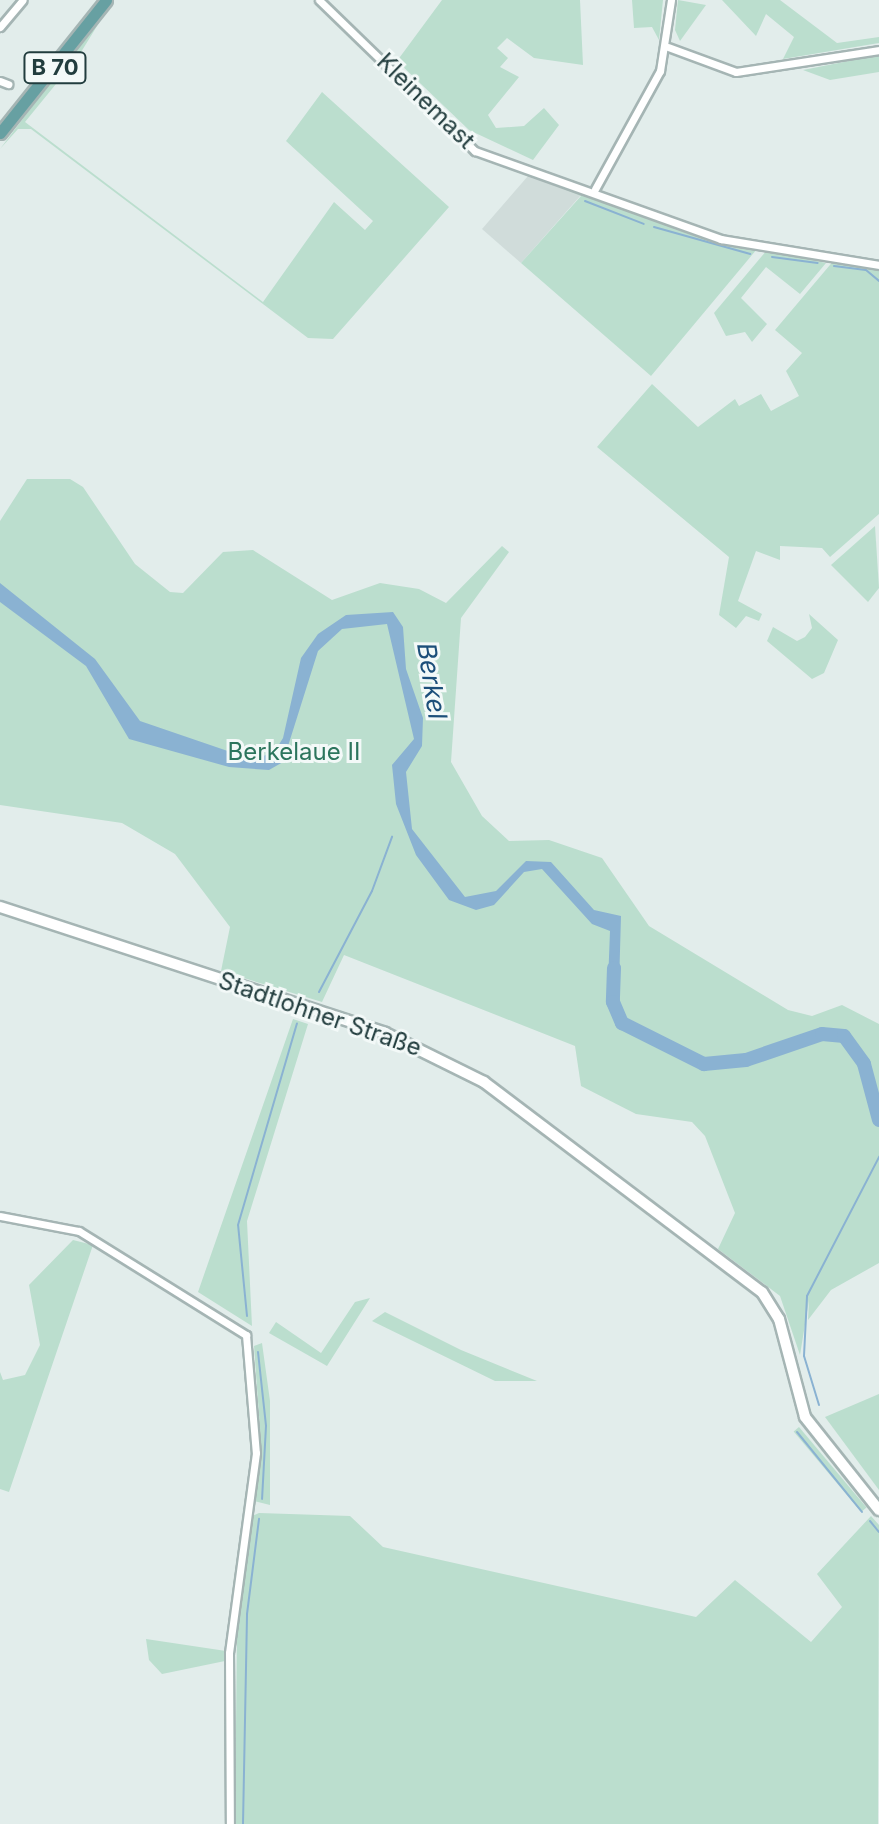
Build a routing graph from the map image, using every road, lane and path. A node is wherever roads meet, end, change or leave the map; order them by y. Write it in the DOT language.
graph roads {
  1 [pos="23,0"];
  2 [pos="106,0"];
  3 [pos="319,0"];
  4 [pos="671,0"];
  5 [pos="0,27"];
  6 [pos="668,47"];
  7 [pos="879,50"];
  8 [pos="0,133"];
  9 [pos="595,189"];
  10 [pos="879,265"];
  11 [pos="0,907"];
  12 [pos="0,1216"];
  13 [pos="879,1510"];
  14 [pos="230,1824"];
  1 -- 5 [label="street"];
  2 -- 8 [label="main road, B 70"];
  3 -- 9 [label="street, Kleinemast"];
  4 -- 6 [label="street"];
  6 -- 7 [label="street"];
  6 -- 9 [label="street"];
  9 -- 10 [label="street, Kleinemast"];
  11 -- 13 [label="street, Stadtlohner Straße"];
  12 -- 14 [label="street"];
}
